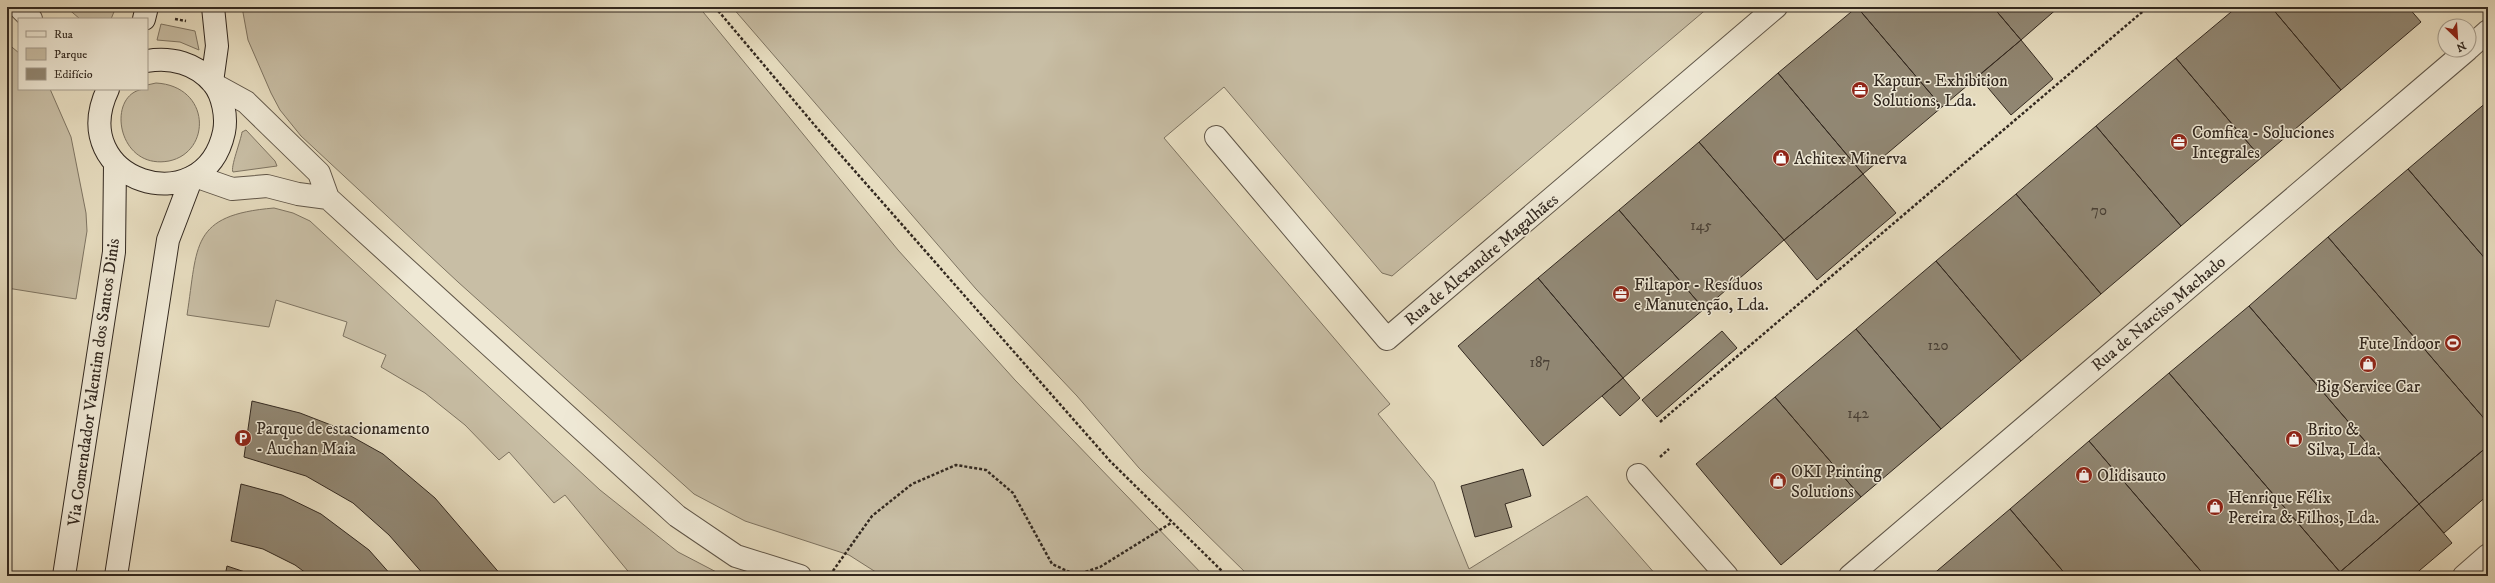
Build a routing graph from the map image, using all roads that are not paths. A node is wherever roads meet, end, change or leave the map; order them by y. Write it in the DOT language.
graph roads {
  1 [pos="18,7"];
  2 [pos="147,7"];
  3 [pos="213,7"];
  4 [pos="1776,7"];
  5 [pos="30,18"];
  6 [pos="144,18"];
  7 [pos="2488,31"];
  8 [pos="2477,41"];
  9 [pos="2458,58"];
  10 [pos="148,61"];
  11 [pos="213,83"];
  12 [pos="108,90"];
  13 [pos="1216,137"];
  14 [pos="115,164"];
  15 [pos="193,177"];
  16 [pos="328,198"];
  17 [pos="1638,475"];
  18 [pos="2488,555"];
  19 [pos="64,576"];
  20 [pos="116,576"];
  21 [pos="800,576"];
  22 [pos="1727,576"];
  23 [pos="1850,576"];
  24 [pos="2464,576"];
  1 -- 5 [label="street"];
  2 -- 6 [label="street"];
  3 -- 11 [label="street"];
  4 -- 13 [label="street, Rua de Alexandre Magalhães"];
  7 -- 8 [label="street"];
  9 -- 23 [label="street, Rua de Narciso Machado"];
  10 -- 11 [label="street"];
  11 -- 15 [label="street"];
  11 -- 16 [label="street"];
  12 -- 14 [label="street"];
  14 -- 15 [label="street"];
  14 -- 19 [label="street, Via Comendador Valentim dos Santos Dinis"];
  15 -- 16 [label="street"];
  15 -- 20 [label="street"];
  16 -- 21 [label="street"];
  17 -- 22 [label="street"];
  18 -- 24 [label="street"];
}
